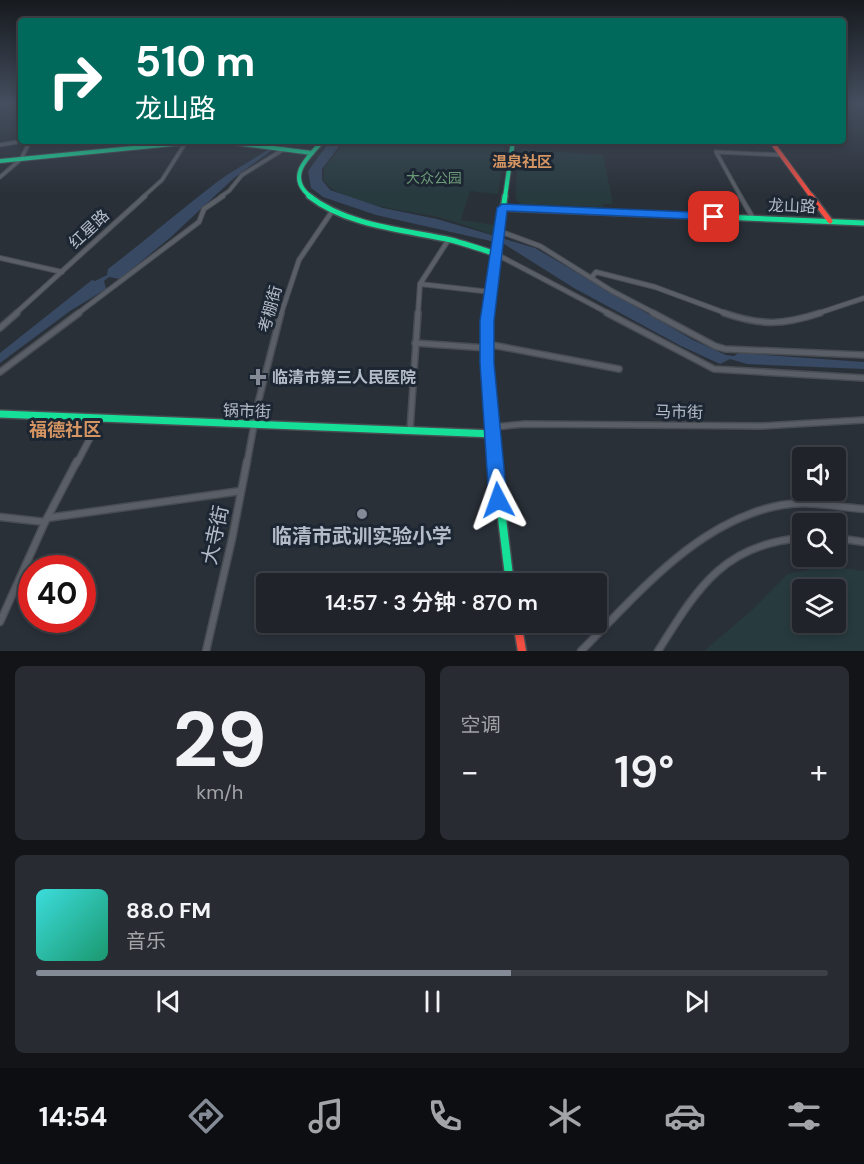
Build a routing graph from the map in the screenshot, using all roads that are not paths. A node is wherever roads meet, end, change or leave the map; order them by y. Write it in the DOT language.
graph roads {
  1 [pos="18,142"];
  2 [pos="28,144"];
  3 [pos="158,144"];
  4 [pos="184,144"];
  5 [pos="252,144"];
  6 [pos="268,144"];
  7 [pos="321,144"];
  8 [pos="513,144"];
  9 [pos="773,144"];
  10 [pos="0,145"];
  11 [pos="266,146"];
  12 [pos="284,149"];
  13 [pos="312,153"];
  14 [pos="781,155"];
  15 [pos="21,159"];
  16 [pos="0,161"];
  17 [pos="0,177"];
  18 [pos="502,208"];
  19 [pos="333,210"];
  20 [pos="753,218"];
  21 [pos="830,221"];
  22 [pos="860,223"];
  23 [pos="864,228"];
  24 [pos="499,231"];
  25 [pos="449,239"];
  26 [pos="496,254"];
  27 [pos="0,258"];
  28 [pos="62,272"];
  29 [pos="591,278"];
  30 [pos="420,284"];
  31 [pos="491,292"];
  32 [pos="864,298"];
  33 [pos="0,328"];
  34 [pos="415,343"];
  35 [pos="487,346"];
  36 [pos="864,356"];
  37 [pos="619,369"];
  38 [pos="0,372"];
  39 [pos="864,378"];
  40 [pos="0,414"];
  41 [pos="100,419"];
  42 [pos="864,420"];
  43 [pos="254,425"];
  44 [pos="410,430"];
  45 [pos="493,430"];
  46 [pos="241,492"];
  47 [pos="864,509"];
  48 [pos="0,517"];
  49 [pos="46,520"];
  50 [pos="792,538"];
  51 [pos="846,539"];
  52 [pos="864,542"];
  53 [pos="508,573"];
  54 [pos="0,622"];
  55 [pos="519,633"];
  56 [pos="206,651"];
  57 [pos="522,651"];
  58 [pos="581,651"];
  59 [pos="658,651"];
  1 -- 10 [label="street"];
  2 -- 15 [label="street"];
  3 -- 15 [label="street"];
  4 -- 28 [label="street, 红星路"];
  5 -- 11 [label="street"];
  6 -- 11 [label="street"];
  7 -- 13 [label="street"];
  8 -- 18 [label="street"];
  9 -- 14 [label="street"];
  11 -- 12 [label="street"];
  12 -- 13 [label="street"];
  12 -- 38 [label="street"];
  13 -- 19 [label="street"];
  14 -- 20 [label="street"];
  14 -- 21 [label="street"];
  15 -- 16 [label="street"];
  15 -- 17 [label="street"];
  18 -- 20 [label="street, 龙山路"];
  18 -- 24 [label="street"];
  19 -- 25 [label="street"];
  19 -- 43 [label="street, 考棚街"];
  20 -- 21 [label="street, 龙山路"];
  21 -- 22 [label="street, 龙山路"];
  22 -- 23 [label="street"];
  24 -- 26 [label="street"];
  24 -- 29 [label="street"];
  25 -- 26 [label="street"];
  25 -- 30 [label="street"];
  26 -- 31 [label="street"];
  26 -- 39 [label="street"];
  27 -- 28 [label="street"];
  28 -- 33 [label="street, 红星路"];
  29 -- 32 [label="street"];
  29 -- 36 [label="street"];
  30 -- 31 [label="street"];
  30 -- 34 [label="street"];
  31 -- 35 [label="street"];
  34 -- 35 [label="street"];
  34 -- 44 [label="street"];
  35 -- 37 [label="street"];
  35 -- 45 [label="street"];
  40 -- 41 [label="street, 锅市街"];
  41 -- 43 [label="street, 锅市街"];
  41 -- 49 [label="street"];
  42 -- 45 [label="street, 马市街"];
  43 -- 44 [label="street, 锅市街"];
  43 -- 46 [label="street, 大寺街"];
  44 -- 45 [label="street, 锅市街"];
  45 -- 53 [label="street"];
  46 -- 49 [label="street"];
  46 -- 56 [label="street, 大寺街"];
  47 -- 58 [label="street"];
  48 -- 49 [label="street"];
  49 -- 54 [label="street"];
  50 -- 59 [label="street"];
  51 -- 52 [label="street"];
  55 -- 57 [label="street"];
}
